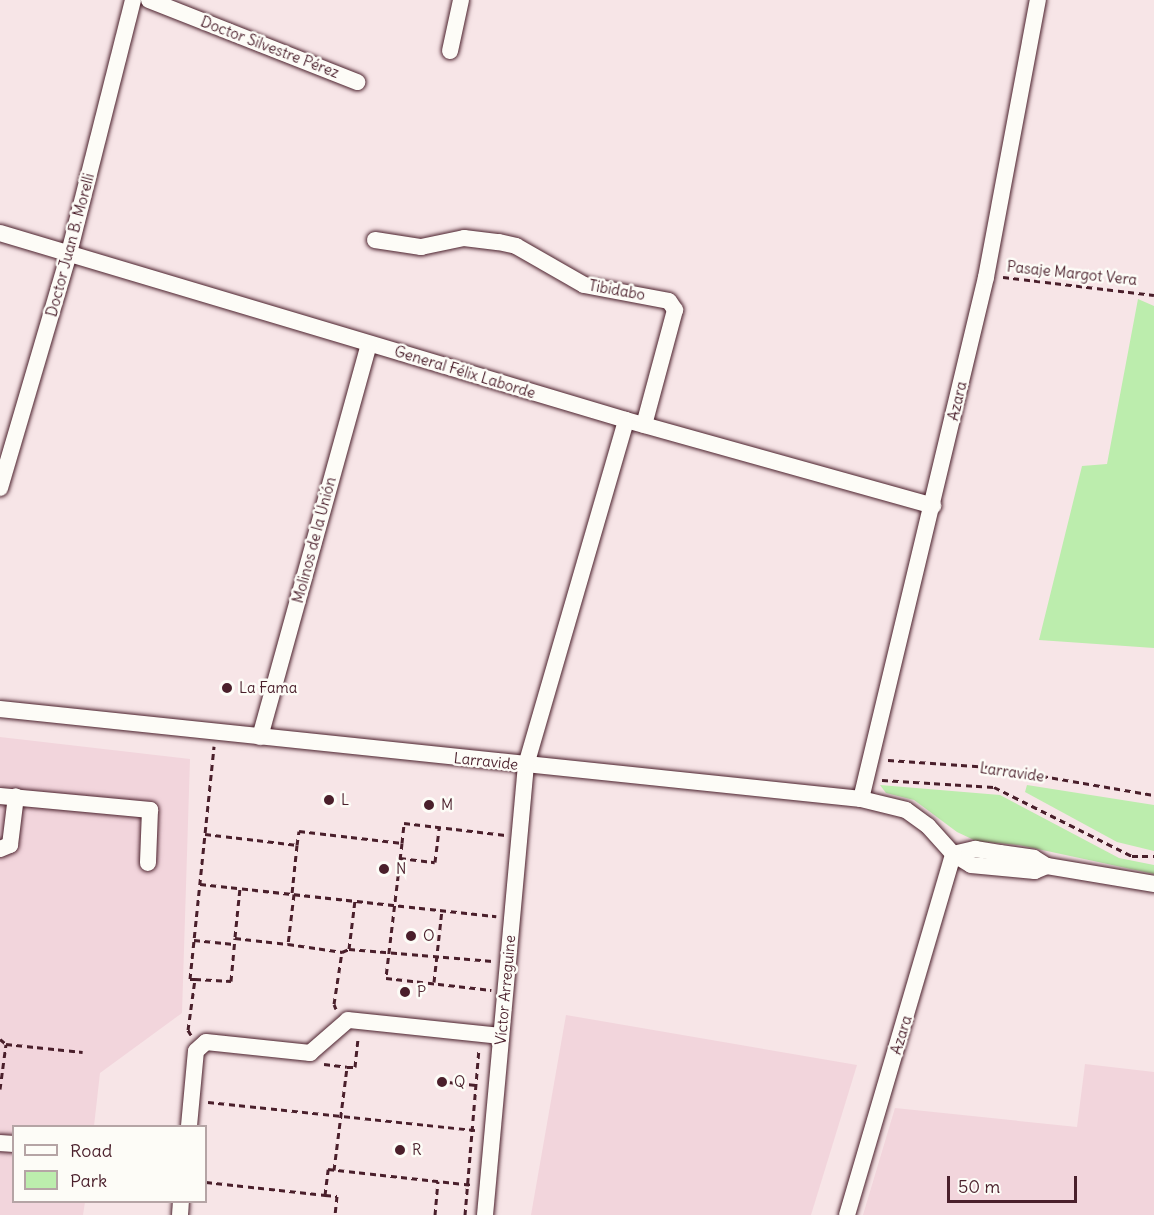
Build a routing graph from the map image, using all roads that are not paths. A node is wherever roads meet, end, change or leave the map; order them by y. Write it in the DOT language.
graph roads {
  1 [pos="133,0"];
  2 [pos="149,0"];
  3 [pos="461,0"];
  4 [pos="1038,0"];
  5 [pos="450,51"];
  6 [pos="357,82"];
  7 [pos="0,232"];
  8 [pos="375,240"];
  9 [pos="69,253"];
  10 [pos="369,344"];
  11 [pos="626,420"];
  12 [pos="644,425"];
  13 [pos="0,488"];
  14 [pos="933,506"];
  15 [pos="0,709"];
  16 [pos="260,737"];
  17 [pos="526,765"];
  18 [pos="8,796"];
  19 [pos="861,799"];
  20 [pos="0,849"];
  21 [pos="953,854"];
  22 [pos="148,863"];
  23 [pos="1154,884"];
  24 [pos="500,1036"];
  25 [pos="189,1125"];
  26 [pos="485,1215"];
  27 [pos="847,1215"];
  1 -- 9 [label="street, Doctor Juan B. Morelli"];
  2 -- 6 [label="street, Doctor Silvestre Pérez"];
  3 -- 5 [label="street"];
  4 -- 14 [label="street, Azara"];
  7 -- 9 [label="street, General Félix Laborde"];
  8 -- 12 [label="street, Tibidabo"];
  9 -- 10 [label="street, General Félix Laborde"];
  9 -- 13 [label="street, Doctor Juan B. Morelli"];
  10 -- 11 [label="street, General Félix Laborde"];
  10 -- 16 [label="street, Molinos de la Unión"];
  11 -- 12 [label="street, General Félix Laborde"];
  11 -- 17 [label="street"];
  12 -- 14 [label="street, General Félix Laborde"];
  14 -- 19 [label="street, Azara"];
  15 -- 16 [label="street, Larravide"];
  16 -- 17 [label="street, Larravide"];
  17 -- 19 [label="street, Larravide"];
  17 -- 24 [label="street, Víctor Arreguine"];
  18 -- 20 [label="street"];
  18 -- 22 [label="street"];
  19 -- 21 [label="street, Larravide"];
  21 -- 23 [label="street, Larravide"];
  21 -- 27 [label="street, Azara"];
  24 -- 25 [label="street"];
  24 -- 26 [label="street, Víctor Arreguine"];
}
